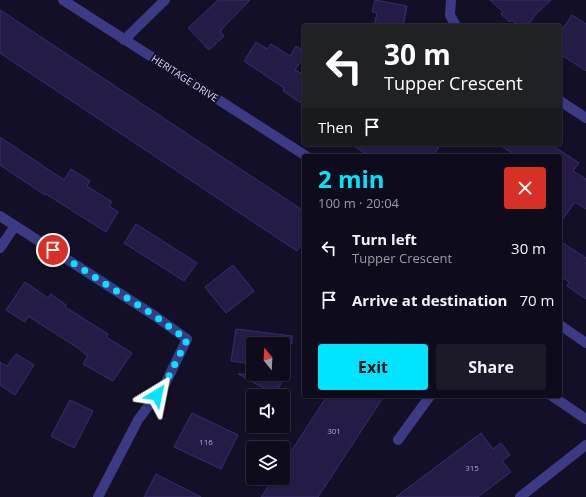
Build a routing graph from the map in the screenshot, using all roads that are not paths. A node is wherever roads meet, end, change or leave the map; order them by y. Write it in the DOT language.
graph roads {
  1 [pos="63,0"];
  2 [pos="165,0"];
  3 [pos="451,0"];
  4 [pos="455,24"];
  5 [pos="124,40"];
  6 [pos="562,102"];
  7 [pos="586,118"];
  8 [pos="303,154"];
  9 [pos="0,216"];
  10 [pos="15,226"];
  11 [pos="0,248"];
  12 [pos="562,326"];
  13 [pos="586,343"];
  14 [pos="429,398"];
  15 [pos="555,398"];
  16 [pos="586,419"];
  17 [pos="398,440"];
  18 [pos="586,445"];
  19 [pos="98,497"];
  20 [pos="520,497"];
  1 -- 5 [label="street, HERITAGE DRIVE"];
  2 -- 5 [label="street"];
  3 -- 4 [label="street"];
  5 -- 8 [label="street, HERITAGE DRIVE"];
  6 -- 7 [label="street"];
  9 -- 10 [label="street"];
  10 -- 11 [label="street"];
  10 -- 19 [label="street"];
  12 -- 13 [label="street"];
  14 -- 17 [label="street"];
  15 -- 16 [label="street"];
  18 -- 20 [label="street"];
}
